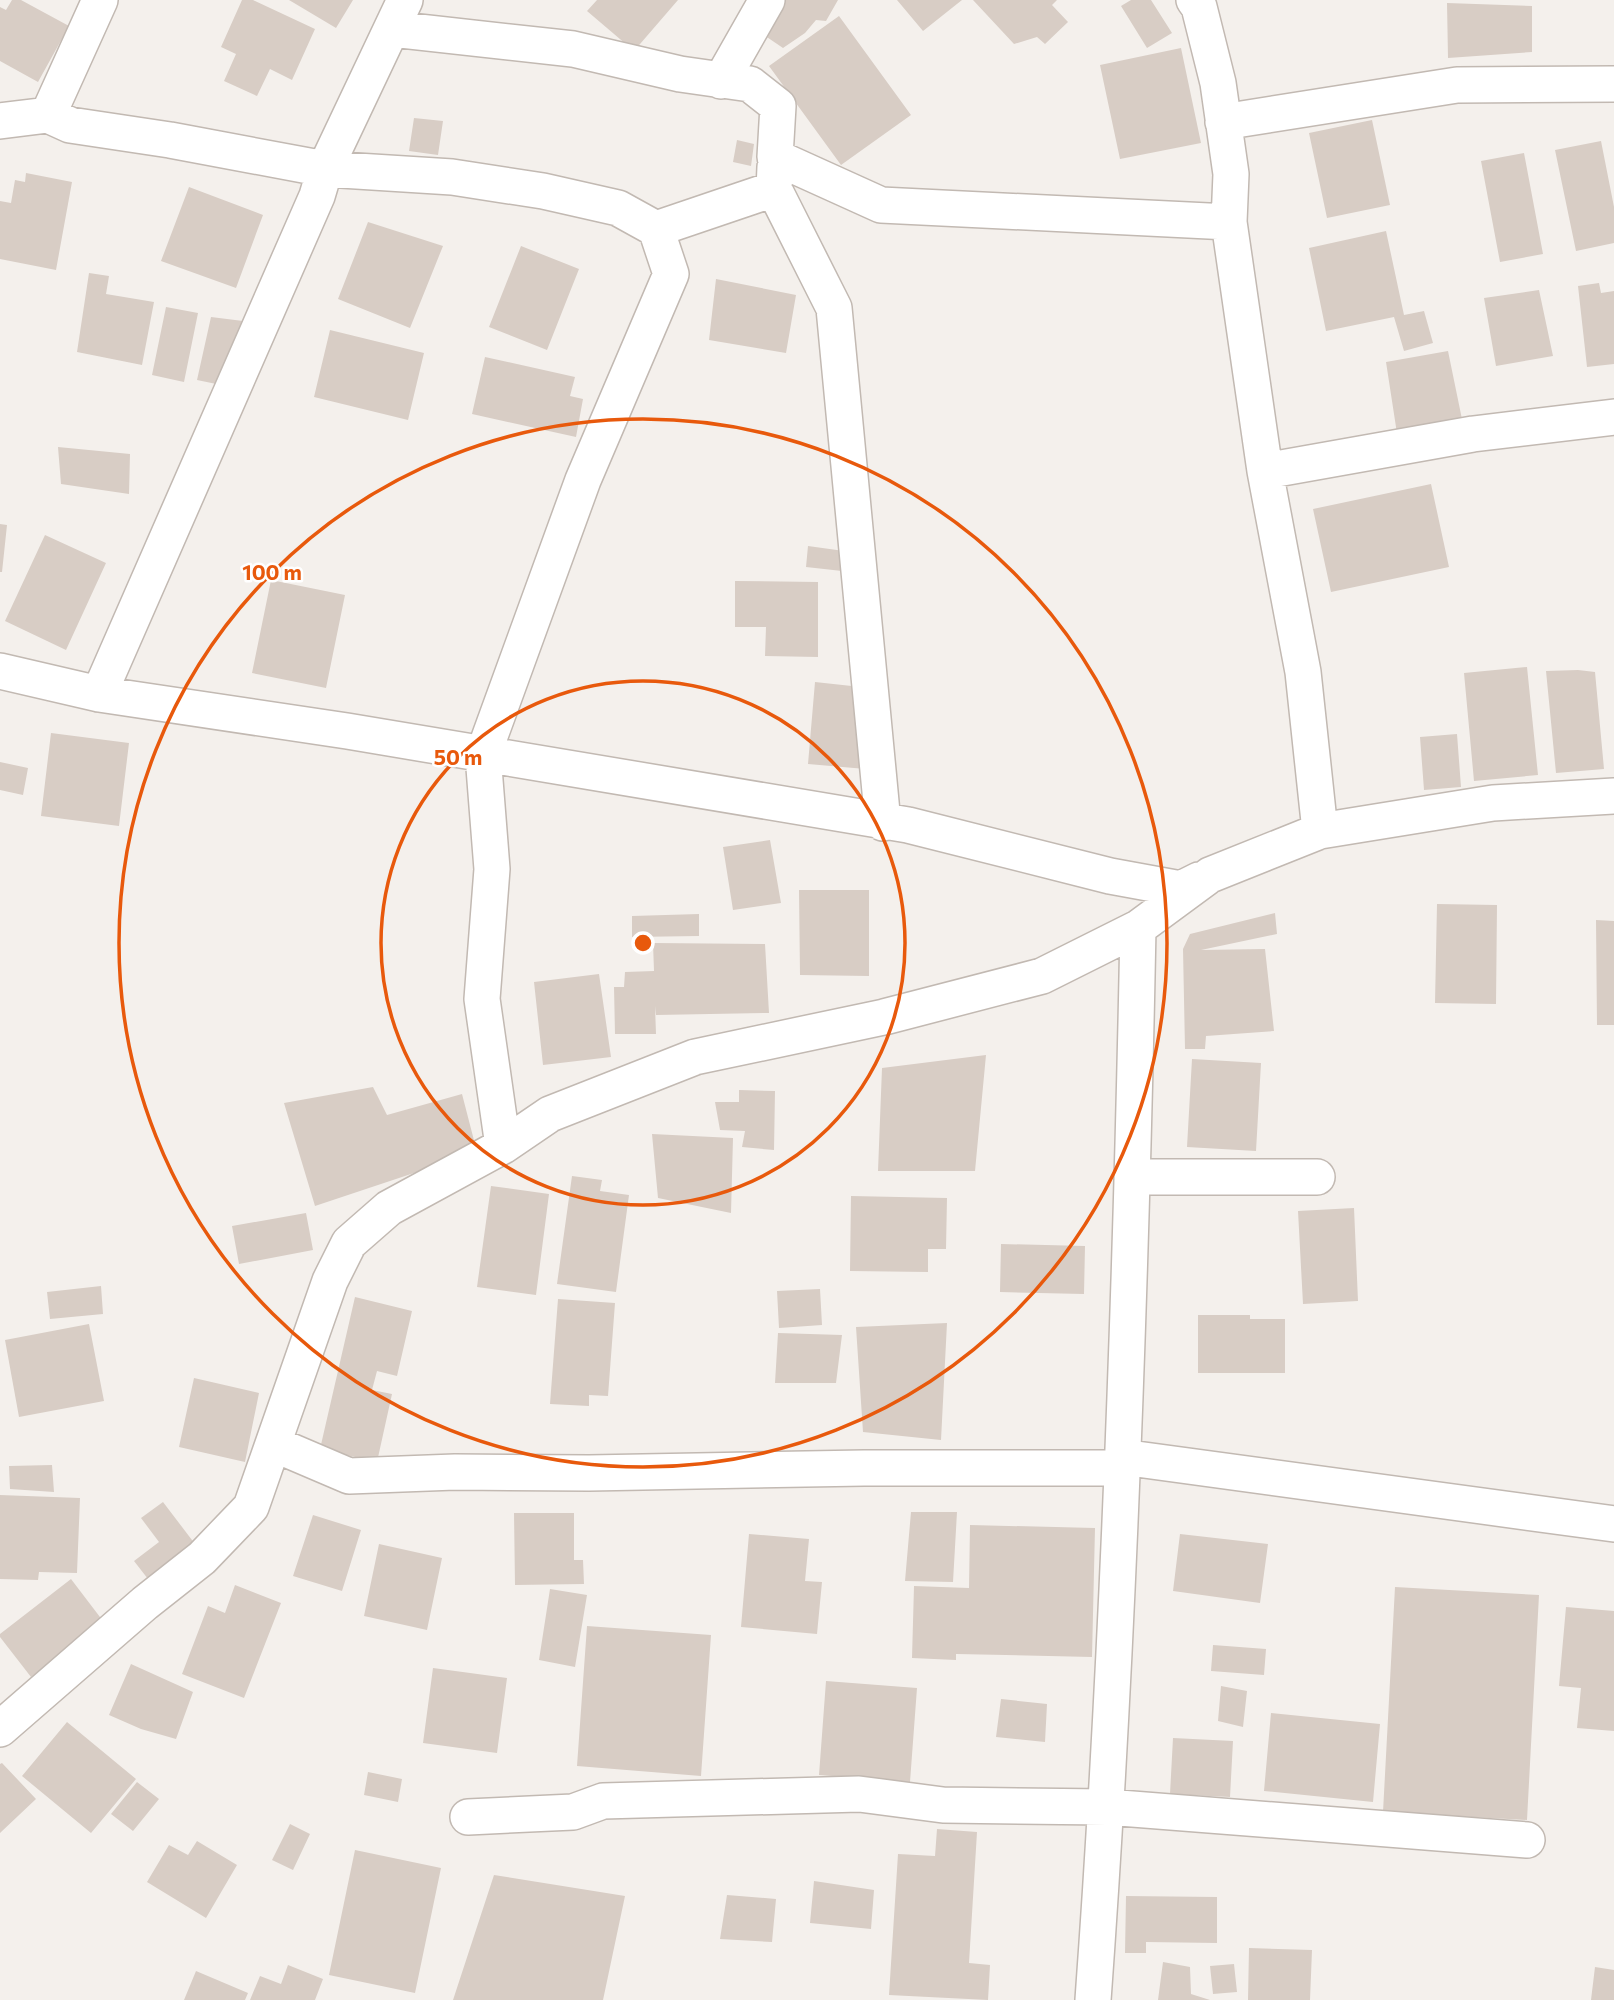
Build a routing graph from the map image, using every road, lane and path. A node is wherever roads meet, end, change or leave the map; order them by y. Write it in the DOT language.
graph roads {
  1 [pos="100,0"];
  2 [pos="767,0"];
  3 [pos="1194,0"];
  4 [pos="398,15"];
  5 [pos="721,81"];
  6 [pos="1614,84"];
  7 [pos="48,115"];
  8 [pos="0,121"];
  9 [pos="1223,122"];
  10 [pos="325,169"];
  11 [pos="774,173"];
  12 [pos="1229,222"];
  13 [pos="656,229"];
  14 [pos="1614,417"];
  15 [pos="1265,471"];
  16 [pos="0,671"];
  17 [pos="99,694"];
  18 [pos="483,755"];
  19 [pos="1614,796"];
  20 [pos="883,822"];
  21 [pos="1320,831"];
  22 [pos="1210,875"];
  23 [pos="1138,928"];
  24 [pos="503,1146"];
  25 [pos="1133,1177"];
  26 [pos="1317,1177"];
  27 [pos="274,1444"];
  28 [pos="1122,1463"];
  29 [pos="1614,1524"];
  30 [pos="0,1729"];
  31 [pos="1107,1807"];
  32 [pos="468,1817"];
  33 [pos="1527,1840"];
  34 [pos="1093,2000"];
  1 -- 7 [label="street"];
  2 -- 5 [label="street"];
  3 -- 9 [label="street"];
  4 -- 5 [label="street"];
  4 -- 10 [label="street"];
  5 -- 11 [label="street"];
  6 -- 9 [label="street"];
  7 -- 8 [label="street"];
  7 -- 10 [label="street"];
  9 -- 12 [label="street"];
  10 -- 13 [label="street"];
  10 -- 17 [label="street"];
  11 -- 12 [label="street"];
  11 -- 13 [label="street"];
  11 -- 20 [label="street"];
  12 -- 15 [label="street"];
  13 -- 18 [label="street"];
  14 -- 15 [label="street"];
  15 -- 21 [label="street"];
  16 -- 17 [label="street"];
  17 -- 18 [label="street"];
  18 -- 20 [label="street"];
  18 -- 24 [label="street"];
  19 -- 21 [label="street"];
  20 -- 22 [label="street"];
  21 -- 22 [label="street"];
  22 -- 23 [label="street"];
  23 -- 24 [label="street"];
  23 -- 25 [label="street"];
  24 -- 27 [label="street"];
  25 -- 26 [label="street"];
  25 -- 28 [label="street"];
  27 -- 28 [label="street"];
  27 -- 30 [label="street"];
  28 -- 29 [label="street"];
  28 -- 31 [label="street"];
  31 -- 32 [label="street"];
  31 -- 33 [label="street"];
  31 -- 34 [label="street"];
}
